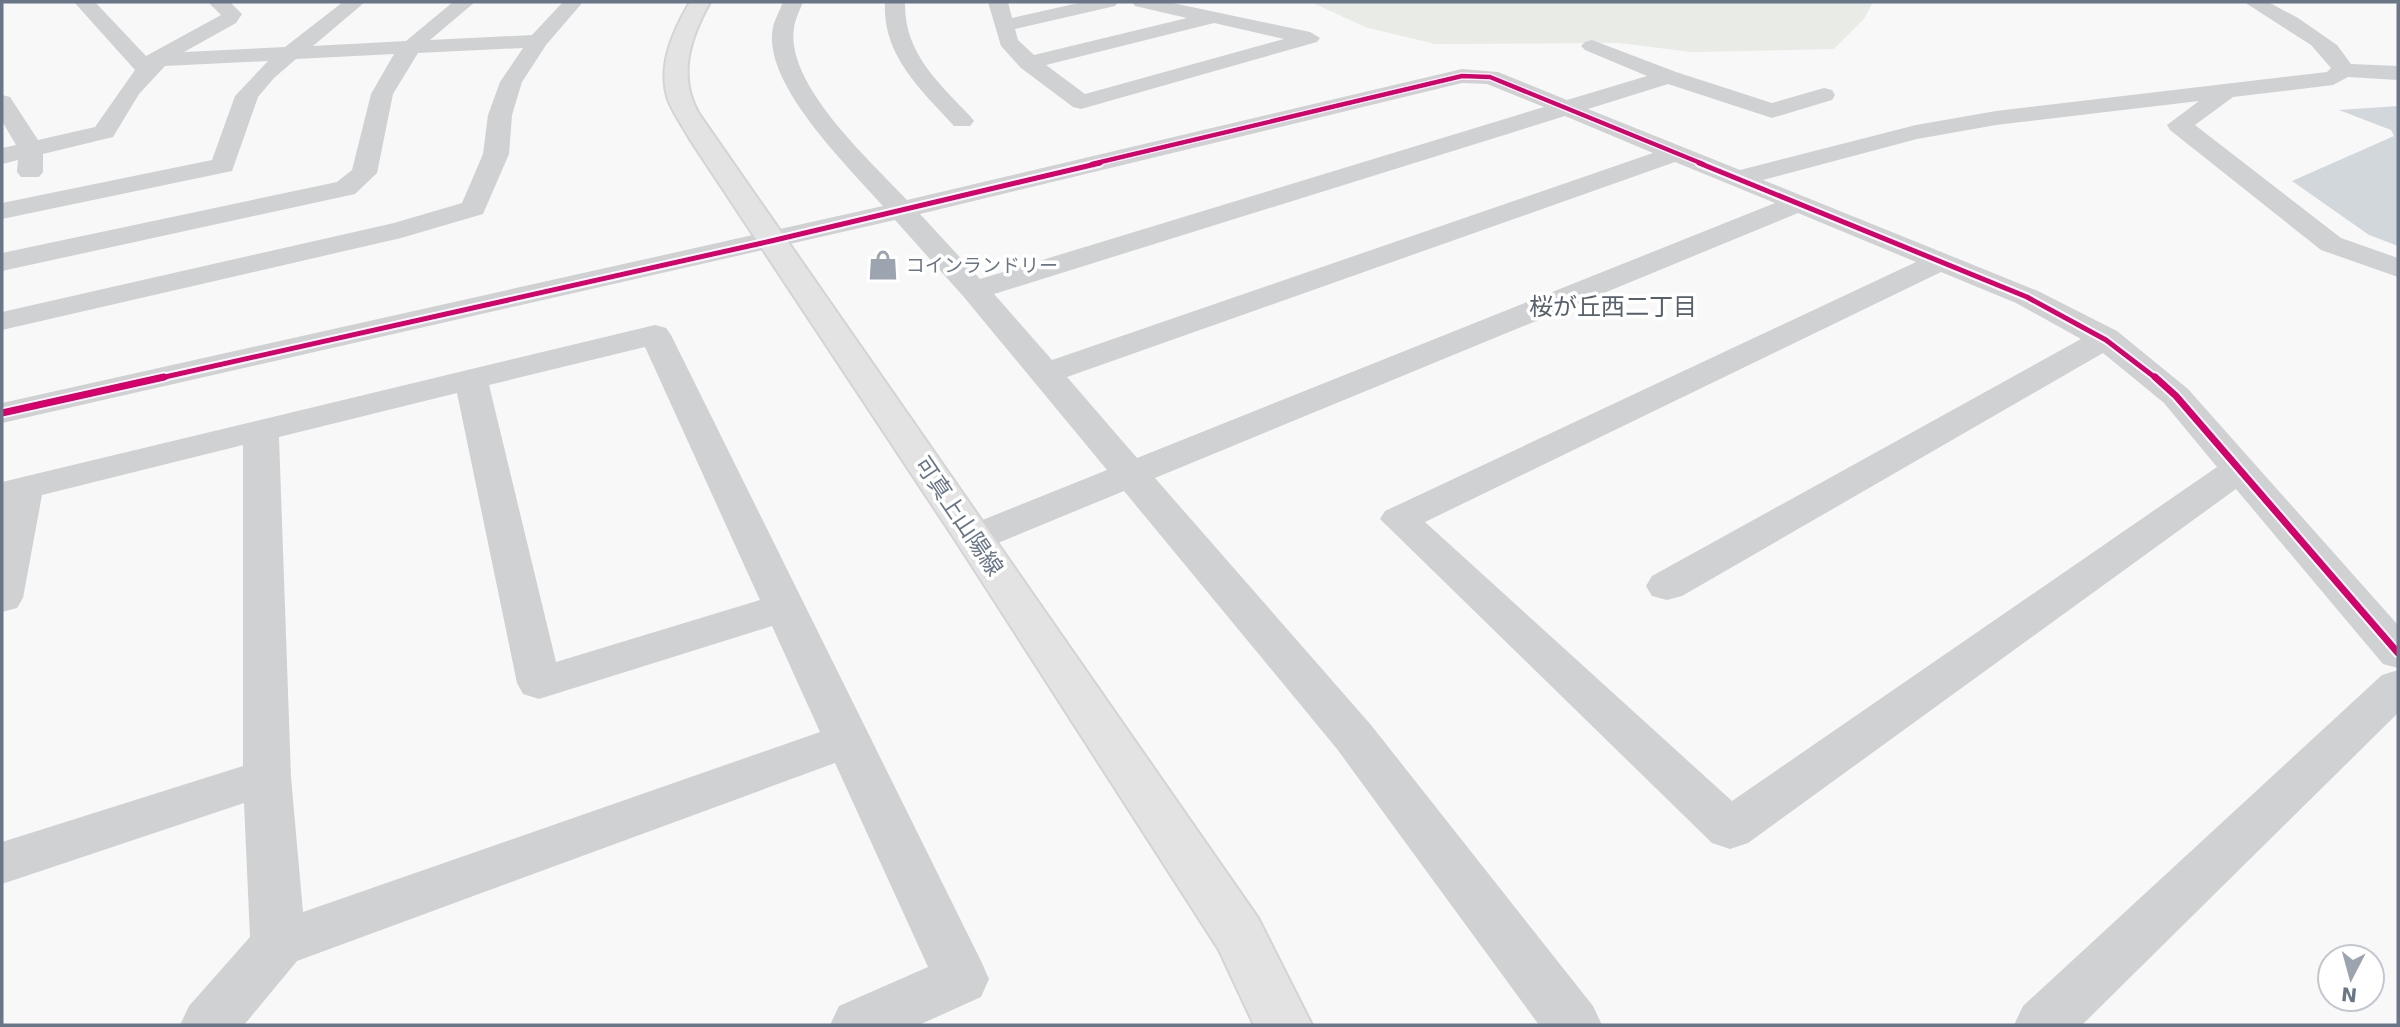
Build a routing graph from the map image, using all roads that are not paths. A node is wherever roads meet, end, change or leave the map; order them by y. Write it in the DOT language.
graph roads {
  1 [pos="84,2"];
  2 [pos="218,2"];
  3 [pos="355,2"];
  4 [pos="465,2"];
  5 [pos="573,2"];
  6 [pos="701,2"];
  7 [pos="793,2"];
  8 [pos="895,2"];
  9 [pos="998,2"];
  10 [pos="1108,2"];
  11 [pos="1142,2"];
  12 [pos="2254,2"];
  13 [pos="1215,17"];
  14 [pos="1003,26"];
  15 [pos="538,41"];
  16 [pos="1592,46"];
  17 [pos="410,48"];
  18 [pos="286,54"];
  19 [pos="1029,63"];
  20 [pos="150,65"];
  21 [pos="2343,70"];
  22 [pos="2398,73"];
  23 [pos="1668,77"];
  24 [pos="2228,92"];
  25 [pos="1824,95"];
  26 [pos="2,102"];
  27 [pos="1569,108"];
  28 [pos="962,121"];
  29 [pos="30,149"];
  30 [pos="1677,153"];
  31 [pos="2,156"];
  32 [pos="1739,178"];
  33 [pos="1799,203"];
  34 [pos="15,208"];
  35 [pos="900,211"];
  36 [pos="771,240"];
  37 [pos="1941,261"];
  38 [pos="2398,268"];
  39 [pos="12,289"];
  40 [pos="974,290"];
  41 [pos="2106,338"];
  42 [pos="1044,374"];
  43 [pos="471,378"];
  44 [pos="2,413"];
  45 [pos="261,429"];
  46 [pos="2240,468"];
  47 [pos="1129,475"];
  48 [pos="14,490"];
  49 [pos="974,538"];
  50 [pos="1667,586"];
  51 [pos="2,598"];
  52 [pos="786,607"];
  53 [pos="2398,653"];
  54 [pos="2398,686"];
  55 [pos="848,740"];
  56 [pos="267,777"];
  57 [pos="2,863"];
  58 [pos="278,944"];
  59 [pos="209,1025"];
  60 [pos="859,1025"];
  61 [pos="1283,1025"];
  62 [pos="1573,1025"];
  63 [pos="2042,1025"];
  1 -- 20 [label="street"];
  2 -- 20 [label="street"];
  3 -- 18 [label="street"];
  4 -- 17 [label="street"];
  5 -- 15 [label="street"];
  6 -- 36 [label="main road, 可真上山陽線"];
  7 -- 35 [label="street"];
  8 -- 28 [label="street"];
  9 -- 14 [label="street"];
  10 -- 14 [label="street"];
  11 -- 13 [label="street"];
  12 -- 21 [label="street"];
  13 -- 19 [label="street"];
  13 -- 19 [label="street"];
  14 -- 19 [label="street"];
  15 -- 17 [label="street"];
  15 -- 39 [label="street"];
  16 -- 23 [label="street"];
  17 -- 18 [label="street"];
  17 -- 39 [label="street"];
  18 -- 20 [label="street"];
  18 -- 34 [label="street"];
  20 -- 29 [label="street"];
  21 -- 22 [label="street"];
  21 -- 24 [label="street"];
  23 -- 25 [label="street"];
  23 -- 27 [label="street"];
  24 -- 32 [label="street"];
  24 -- 38 [label="street"];
  26 -- 29 [label="street"];
  27 -- 30 [label="street"];
  27 -- 35 [label="street"];
  27 -- 40 [label="street"];
  29 -- 31 [label="street"];
  29 -- 34 [label="street"];
  30 -- 32 [label="street"];
  30 -- 42 [label="street"];
  32 -- 33 [label="street"];
  33 -- 37 [label="street"];
  33 -- 47 [label="street"];
  34 -- 39 [label="street"];
  35 -- 36 [label="street"];
  35 -- 40 [label="street"];
  36 -- 44 [label="street"];
  36 -- 49 [label="main road, 可真上山陽線"];
  37 -- 41 [label="street"];
  37 -- 46 [label="street"];
  40 -- 42 [label="street"];
  41 -- 46 [label="street"];
  41 -- 50 [label="street"];
  42 -- 47 [label="street"];
  43 -- 45 [label="street"];
  43 -- 52 [label="street"];
  43 -- 52 [label="street"];
  45 -- 48 [label="street"];
  45 -- 56 [label="street"];
  46 -- 53 [label="street"];
  47 -- 49 [label="street"];
  47 -- 62 [label="street"];
  48 -- 51 [label="street"];
  49 -- 61 [label="main road, 可真上山陽線"];
  52 -- 55 [label="street"];
  54 -- 63 [label="street"];
  55 -- 58 [label="street"];
  55 -- 60 [label="street"];
  56 -- 57 [label="street"];
  56 -- 58 [label="street"];
  58 -- 59 [label="street"];
}
